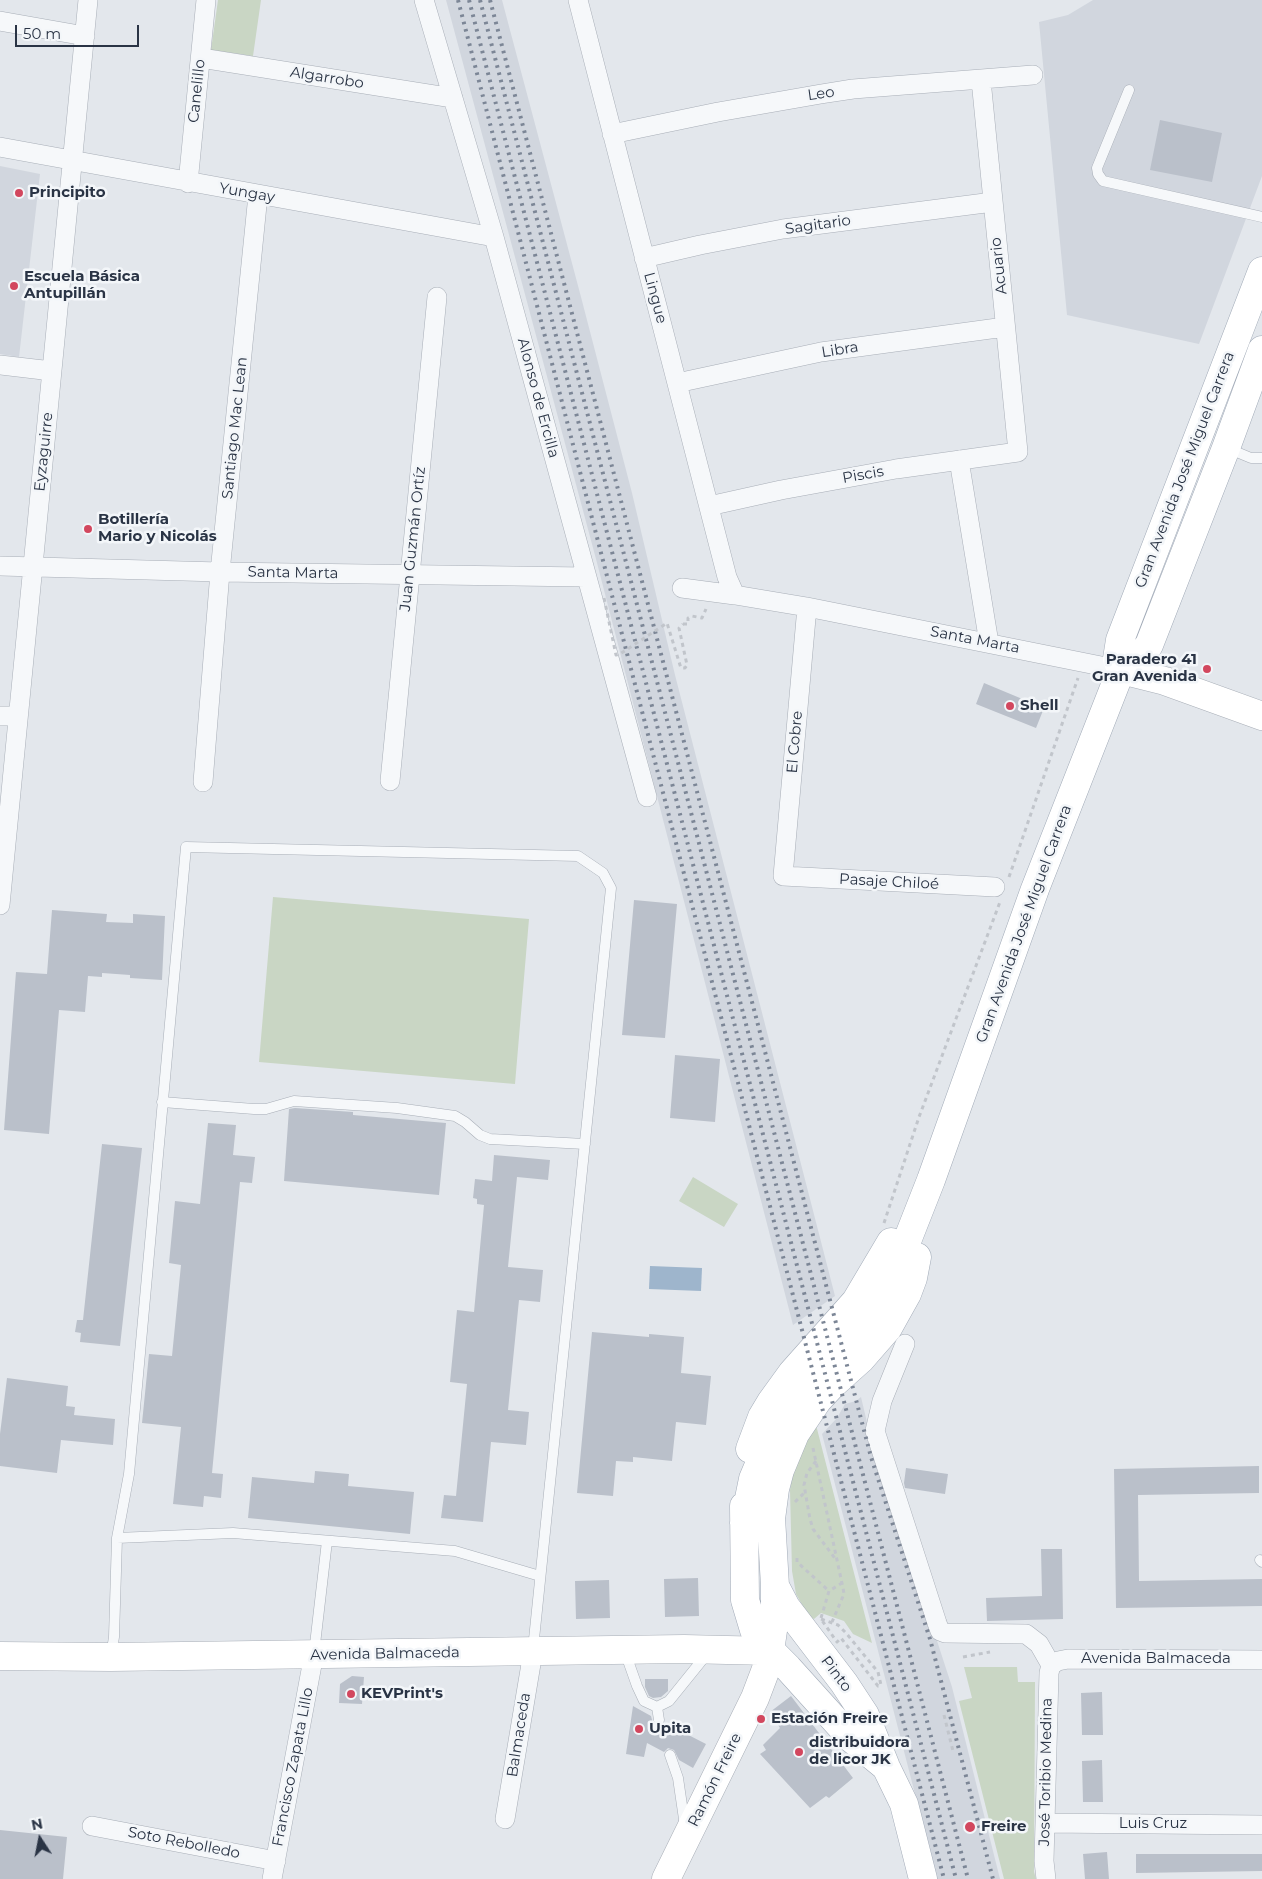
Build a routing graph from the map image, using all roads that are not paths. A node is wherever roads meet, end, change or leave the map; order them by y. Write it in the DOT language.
graph roads {
  1 [pos="88,0"];
  2 [pos="206,0"];
  3 [pos="424,0"];
  4 [pos="578,0"];
  5 [pos="0,21"];
  6 [pos="85,36"];
  7 [pos="201,58"];
  8 [pos="1033,75"];
  9 [pos="981,80"];
  10 [pos="1129,90"];
  11 [pos="453,98"];
  12 [pos="612,134"];
  13 [pos="0,147"];
  14 [pos="73,159"];
  15 [pos="188,183"];
  16 [pos="258,195"];
  17 [pos="993,202"];
  18 [pos="1262,218"];
  19 [pos="494,237"];
  20 [pos="644,258"];
  21 [pos="1262,271"];
  22 [pos="437,296"];
  23 [pos="1005,327"];
  24 [pos="1262,350"];
  25 [pos="0,365"];
  26 [pos="52,371"];
  27 [pos="677,383"];
  28 [pos="1226,448"];
  29 [pos="1018,452"];
  30 [pos="1262,458"];
  31 [pos="959,460"];
  32 [pos="709,506"];
  33 [pos="0,566"];
  34 [pos="33,567"];
  35 [pos="220,572"];
  36 [pos="410,575"];
  37 [pos="586,577"];
  38 [pos="682,588"];
  39 [pos="735,594"];
  40 [pos="807,607"];
  41 [pos="990,643"];
  42 [pos="1121,670"];
  43 [pos="9,716"];
  44 [pos="1262,716"];
  45 [pos="390,781"];
  46 [pos="203,782"];
  47 [pos="647,797"];
  48 [pos="1,876"];
  49 [pos="783,876"];
  50 [pos="1001,888"];
  51 [pos="0,904"];
  52 [pos="162,1102"];
  53 [pos="585,1144"];
  54 [pos="931,1180"];
  55 [pos="905,1344"];
  56 [pos="777,1429"];
  57 [pos="782,1515"];
  58 [pos="744,1523"];
  59 [pos="117,1538"];
  60 [pos="328,1541"];
  61 [pos="540,1576"];
  62 [pos="775,1586"];
  63 [pos="711,1649"];
  64 [pos="625,1650"];
  65 [pos="770,1651"];
  66 [pos="533,1652"];
  67 [pos="314,1654"];
  68 [pos="0,1656"];
  69 [pos="111,1657"];
  70 [pos="1262,1660"];
  71 [pos="1051,1665"];
  72 [pos="656,1707"];
  73 [pos="659,1720"];
  74 [pos="670,1755"];
  75 [pos="886,1767"];
  76 [pos="505,1819"];
  77 [pos="1045,1823"];
  78 [pos="1262,1824"];
  79 [pos="92,1826"];
  80 [pos="687,1836"];
  81 [pos="276,1860"];
  82 [pos="272,1879"];
  83 [pos="666,1879"];
  84 [pos="923,1879"];
  85 [pos="1046,1879"];
  1 -- 6 [label="street, Eyzaguirre"];
  2 -- 7 [label="street, Canelillo"];
  3 -- 11 [label="street, Alonso de Ercilla"];
  4 -- 12 [label="street, Lingue"];
  5 -- 6 [label="street"];
  6 -- 14 [label="street, Eyzaguirre"];
  7 -- 11 [label="street, Algarrobo"];
  7 -- 15 [label="street, Canelillo"];
  8 -- 9 [label="street, Leo"];
  9 -- 12 [label="street, Leo"];
  9 -- 17 [label="street, Acuario"];
  10 -- 18 [label="lane"];
  11 -- 19 [label="street, Alonso de Ercilla"];
  12 -- 20 [label="street, Lingue"];
  13 -- 14 [label="street, Yungay"];
  14 -- 15 [label="street, Yungay"];
  14 -- 26 [label="street, Eyzaguirre"];
  15 -- 16 [label="street, Yungay"];
  16 -- 19 [label="street, Yungay"];
  16 -- 35 [label="street, Santiago Mac Lean"];
  17 -- 20 [label="street, Sagitario"];
  17 -- 23 [label="street, Acuario"];
  19 -- 37 [label="street, Alonso de Ercilla"];
  20 -- 27 [label="street, Lingue"];
  21 -- 42 [label="main road, Gran Avenida José Miguel Carrera"];
  22 -- 36 [label="street, Juan Guzmán Ortíz"];
  23 -- 27 [label="street, Libra"];
  23 -- 29 [label="street, Acuario"];
  24 -- 28 [label="main road, Gran Avenida José Miguel Carrera"];
  25 -- 26 [label="street"];
  26 -- 34 [label="street, Eyzaguirre"];
  27 -- 32 [label="street, Lingue"];
  28 -- 30 [label="lane"];
  28 -- 42 [label="main road, Gran Avenida José Miguel Carrera"];
  29 -- 31 [label="street, Piscis"];
  31 -- 32 [label="street, Piscis"];
  31 -- 41 [label="street"];
  32 -- 39 [label="street, Lingue"];
  33 -- 34 [label="street, Santa Marta"];
  34 -- 35 [label="street, Santa Marta"];
  34 -- 43 [label="street, Eyzaguirre"];
  35 -- 36 [label="street, Santa Marta"];
  35 -- 46 [label="street, Santiago Mac Lean"];
  36 -- 37 [label="street, Santa Marta"];
  36 -- 45 [label="street, Juan Guzmán Ortíz"];
  37 -- 47 [label="street, Alonso de Ercilla"];
  38 -- 39 [label="street, Santa Marta"];
  39 -- 40 [label="street, Santa Marta"];
  40 -- 41 [label="street, Santa Marta"];
  40 -- 49 [label="street, El Cobre"];
  41 -- 42 [label="street, Santa Marta"];
  42 -- 44 [label="main road, Santa Marta"];
  42 -- 54 [label="main road, Gran Avenida José Miguel Carrera"];
  43 -- 48 [label="street, Eyzaguirre"];
  48 -- 51 [label="street, Eyzaguirre"];
  49 -- 50 [label="street, Pasaje Chiloé"];
  52 -- 53 [label="lane"];
  52 -- 53 [label="lane"];
  52 -- 59 [label="lane"];
  53 -- 61 [label="lane"];
  54 -- 56 [label="main road, Gran Avenida José Miguel Carrera"];
  54 -- 57 [label="main road, Gran Avenida José Miguel Carrera"];
  54 -- 58 [label="main road, Gran Avenida José Miguel Carrera"];
  55 -- 71 [label="street"];
  56 -- 57 [label="main road, Gran Avenida José Miguel Carrera"];
  56 -- 58 [label="main road, Gran Avenida José Miguel Carrera"];
  57 -- 62 [label="main road, Gran Avenida José Miguel Carrera"];
  58 -- 65 [label="main road, Gran Avenida José Miguel Carrera"];
  59 -- 60 [label="lane"];
  59 -- 69 [label="lane"];
  60 -- 61 [label="lane"];
  60 -- 67 [label="lane"];
  61 -- 66 [label="lane"];
  62 -- 65 [label="main road, Ramón Freire"];
  62 -- 75 [label="main road, Pinto"];
  63 -- 64 [label="main road, Avenida Balmaceda"];
  63 -- 65 [label="main road, Avenida Balmaceda"];
  63 -- 72 [label="lane"];
  64 -- 66 [label="main road, Avenida Balmaceda"];
  64 -- 72 [label="lane"];
  65 -- 75 [label="main road, Pinto"];
  65 -- 80 [label="main road, Ramón Freire"];
  66 -- 67 [label="main road, Avenida Balmaceda"];
  66 -- 76 [label="street, Balmaceda"];
  67 -- 69 [label="main road, Avenida Balmaceda"];
  67 -- 81 [label="street, Francisco Zapata Lillo"];
  68 -- 69 [label="main road, Avenida Balmaceda"];
  70 -- 71 [label="street, Avenida Balmaceda"];
  71 -- 77 [label="street, José Toribio Medina"];
  72 -- 73 [label="lane"];
  74 -- 80 [label="lane"];
  75 -- 84 [label="main road, Pinto"];
  77 -- 78 [label="street, Luis Cruz"];
  77 -- 85 [label="street, José Toribio Medina"];
  79 -- 81 [label="street, Soto Rebolledo"];
  80 -- 83 [label="main road, Ramón Freire"];
  81 -- 82 [label="street, Francisco Zapata Lillo"];
}
